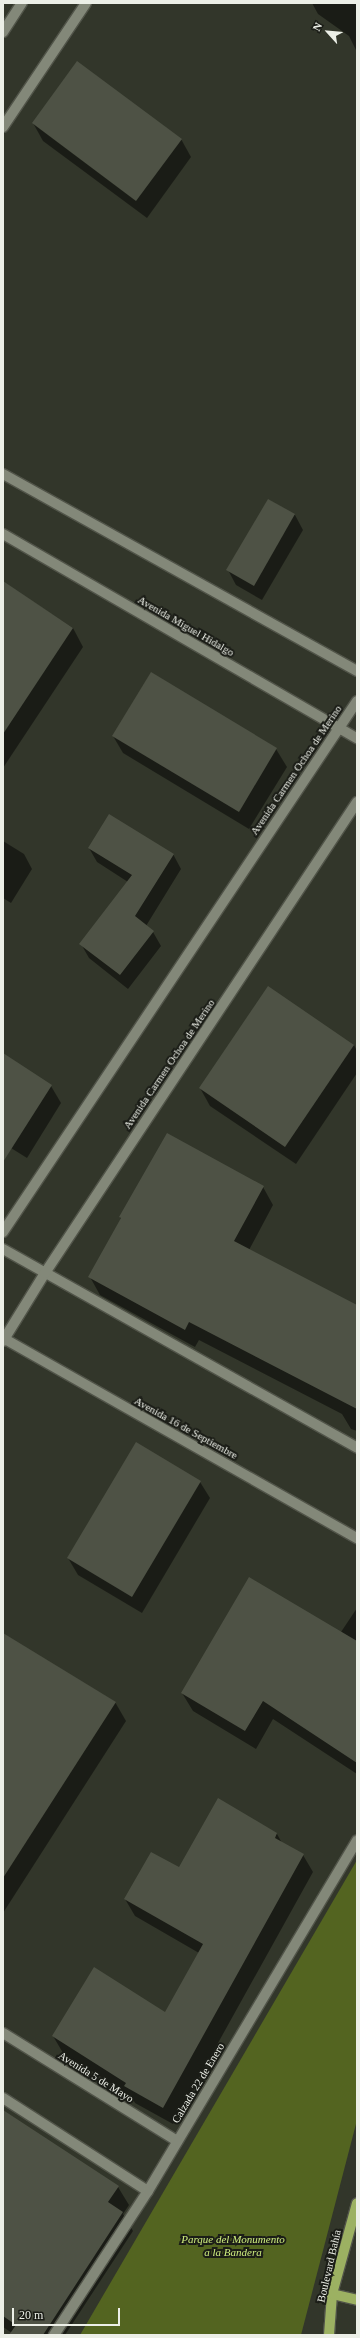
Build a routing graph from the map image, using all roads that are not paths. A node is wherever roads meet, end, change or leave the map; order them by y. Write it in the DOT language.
graph roads {
  1 [pos="22,3"];
  2 [pos="86,3"];
  3 [pos="3,32"];
  4 [pos="3,127"];
  5 [pos="3,474"];
  6 [pos="3,534"];
  7 [pos="357,671"];
  8 [pos="357,702"];
  9 [pos="338,729"];
  10 [pos="357,738"];
  11 [pos="357,802"];
  12 [pos="3,1232"];
  13 [pos="3,1249"];
  14 [pos="45,1273"];
  15 [pos="3,1339"];
  16 [pos="357,1448"];
  17 [pos="357,1538"];
  18 [pos="357,1841"];
  19 [pos="3,2033"];
  20 [pos="3,2098"];
  21 [pos="177,2141"];
  22 [pos="148,2191"];
  23 [pos="357,2202"];
  24 [pos="332,2294"];
  25 [pos="357,2300"];
  26 [pos="54,2335"];
  27 [pos="329,2335"];
  1 -- 3 [label="street"];
  2 -- 4 [label="street"];
  5 -- 7 [label="street"];
  6 -- 9 [label="street, Avenida Miguel Hidalgo"];
  8 -- 9 [label="street, Avenida Carmen Ochoa de Merino"];
  9 -- 10 [label="street, Avenida Miguel Hidalgo"];
  9 -- 12 [label="street, Avenida Carmen Ochoa de Merino"];
  11 -- 14 [label="street, Avenida Carmen Ochoa de Merino"];
  13 -- 14 [label="street"];
  14 -- 15 [label="street, Avenida Carmen Ochoa de Merino"];
  14 -- 16 [label="street"];
  15 -- 17 [label="street, Avenida 16 de Septiembre"];
  18 -- 21 [label="street, Calzada 22 de Enero"];
  19 -- 21 [label="street, Avenida 5 de Mayo"];
  20 -- 22 [label="street"];
  21 -- 22 [label="street, Calzada 22 de Enero"];
  22 -- 26 [label="street, Calzada 22 de Enero"];
  23 -- 24 [label="main road, Boulevard Bahía"];
  24 -- 25 [label="main road"];
  24 -- 27 [label="main road, Boulevard Bahía"];
}
